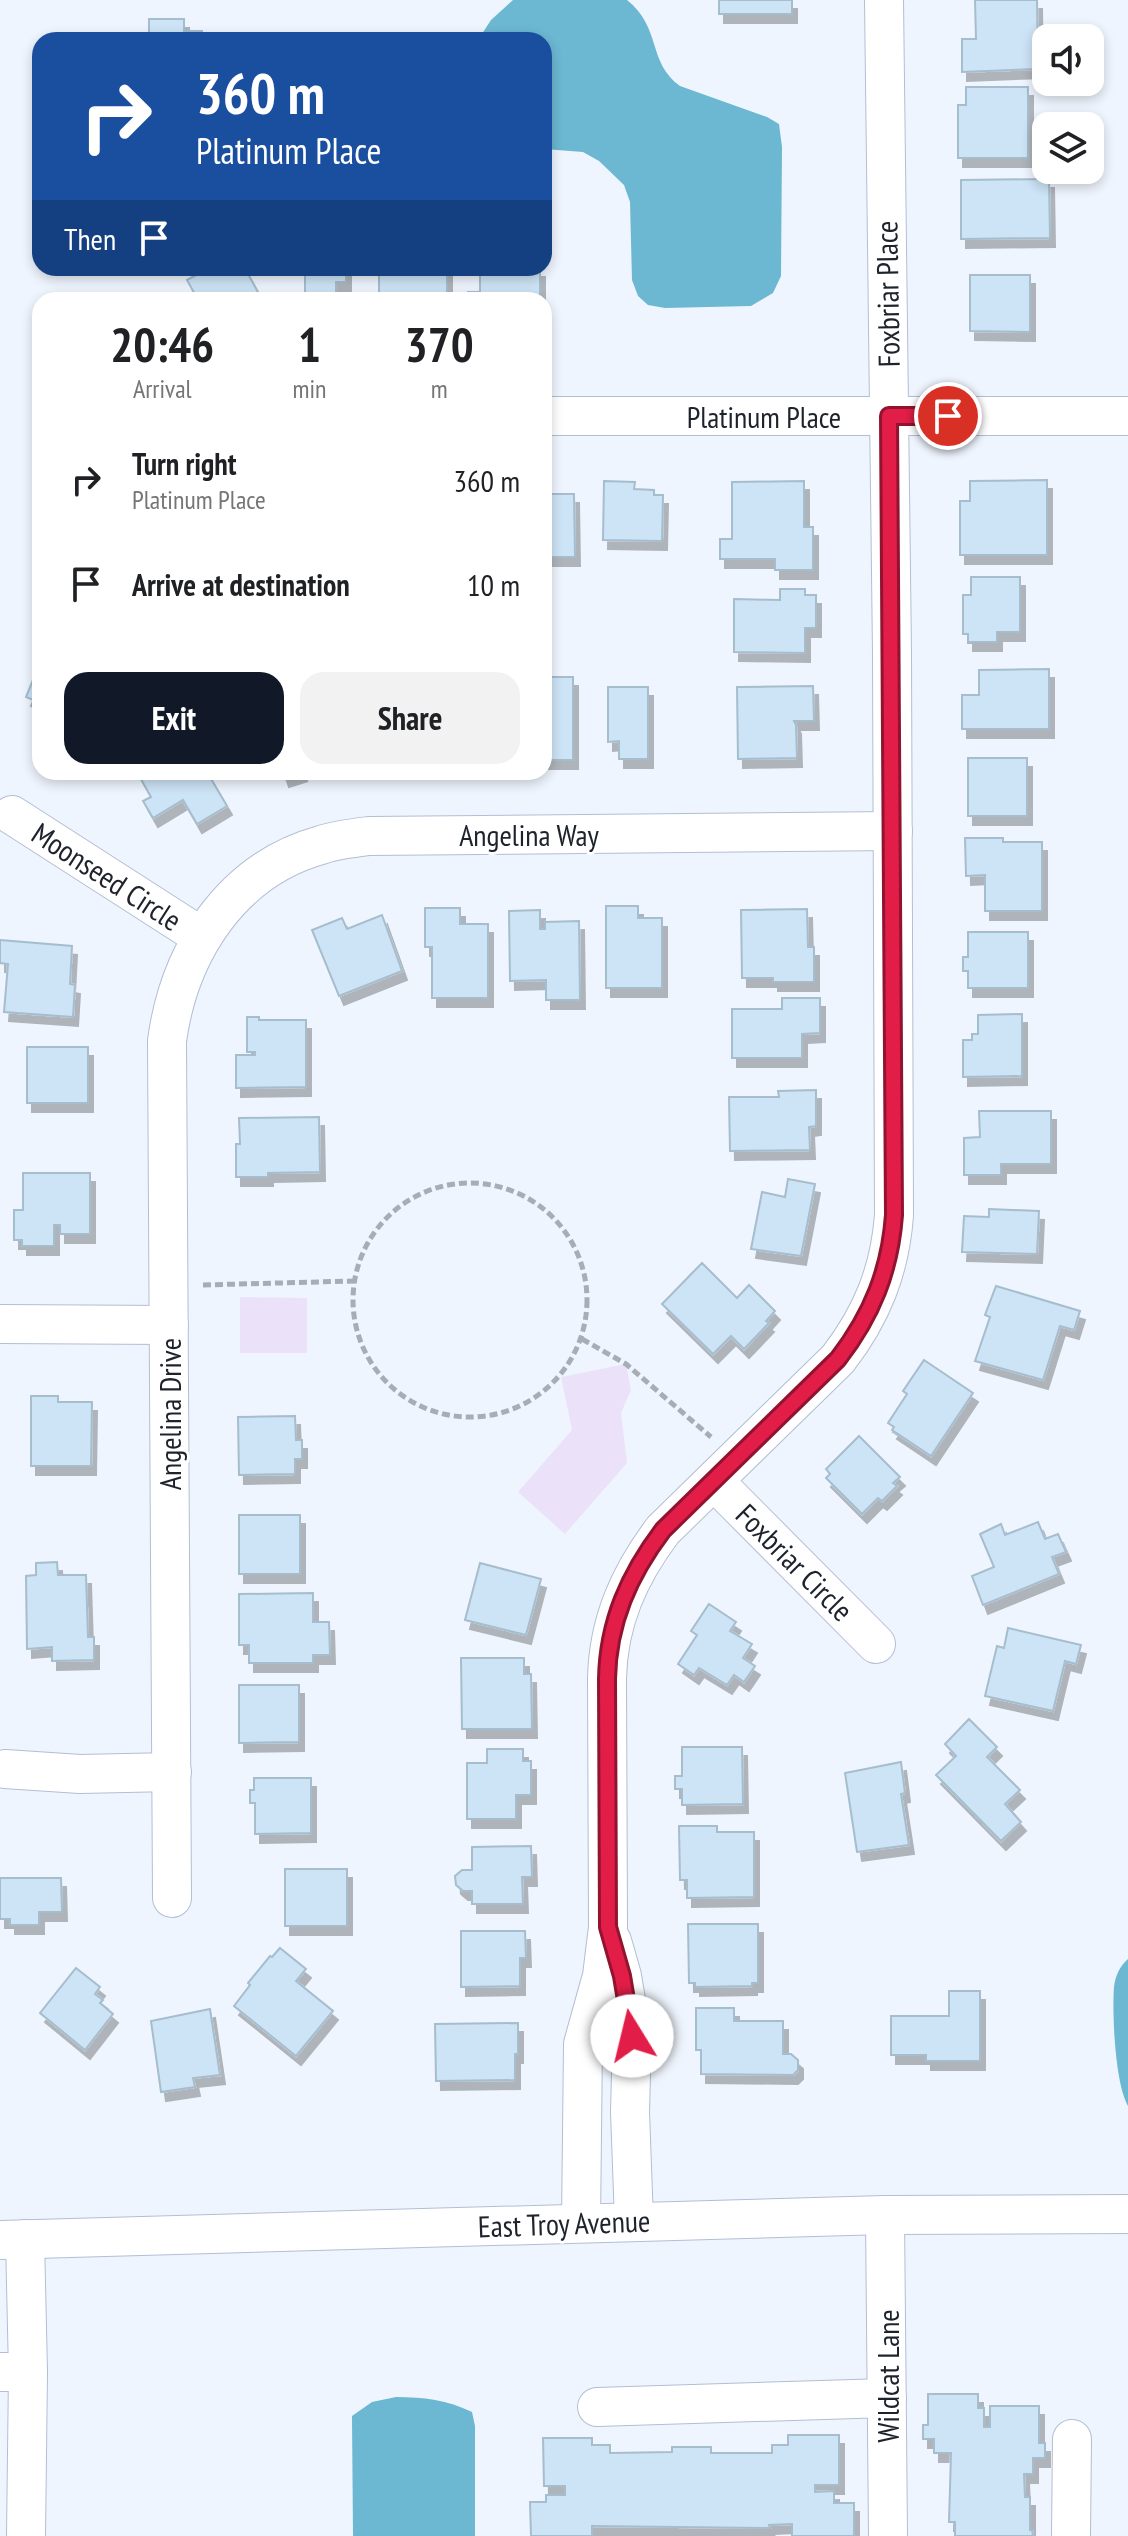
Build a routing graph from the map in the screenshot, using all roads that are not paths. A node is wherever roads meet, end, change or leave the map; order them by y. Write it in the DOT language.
graph roads {
  1 [pos="884,0"];
  2 [pos="552,416"];
  3 [pos="889,416"];
  4 [pos="1128,416"];
  5 [pos="12,815"];
  6 [pos="893,831"];
  7 [pos="202,937"];
  8 [pos="0,1324"];
  9 [pos="169,1325"];
  10 [pos="725,1470"];
  11 [pos="876,1644"];
  12 [pos="5,1769"];
  13 [pos="172,1772"];
  14 [pos="172,1898"];
  15 [pos="608,1927"];
  16 [pos="1128,2214"];
  17 [pos="885,2215"];
  18 [pos="634,2221"];
  19 [pos="581,2223"];
  20 [pos="12,2239"];
  21 [pos="14,2372"];
  22 [pos="887,2398"];
  23 [pos="597,2407"];
  24 [pos="1072,2439"];
  25 [pos="26,2536"];
  26 [pos="888,2536"];
  27 [pos="1071,2536"];
  1 -- 3 [label="street, Foxbriar Place"];
  2 -- 3 [label="street, Platinum Place"];
  3 -- 4 [label="street, Platinum Place"];
  3 -- 6 [label="street, Foxbriar Place"];
  5 -- 7 [label="street, Moonseed Circle"];
  6 -- 7 [label="street, Angelina Way"];
  6 -- 10 [label="street, Foxbriar Place"];
  7 -- 9 [label="street, Angelina Drive"];
  8 -- 9 [label="street"];
  9 -- 13 [label="street, Angelina Drive"];
  10 -- 11 [label="street, Foxbriar Circle"];
  10 -- 15 [label="street, Foxbriar Place"];
  12 -- 13 [label="street"];
  13 -- 14 [label="street, Angelina Drive"];
  15 -- 18 [label="street, Foxbriar Place"];
  15 -- 19 [label="street, Foxbriar Place"];
  16 -- 17 [label="street, East Troy Avenue"];
  17 -- 18 [label="street, East Troy Avenue"];
  17 -- 22 [label="street, Wildcat Lane"];
  18 -- 19 [label="street, East Troy Avenue"];
  19 -- 20 [label="street, East Troy Avenue"];
  20 -- 21 [label="street"];
  21 -- 25 [label="street"];
  22 -- 23 [label="street"];
  22 -- 26 [label="street, Wildcat Lane"];
  24 -- 27 [label="street"];
}
